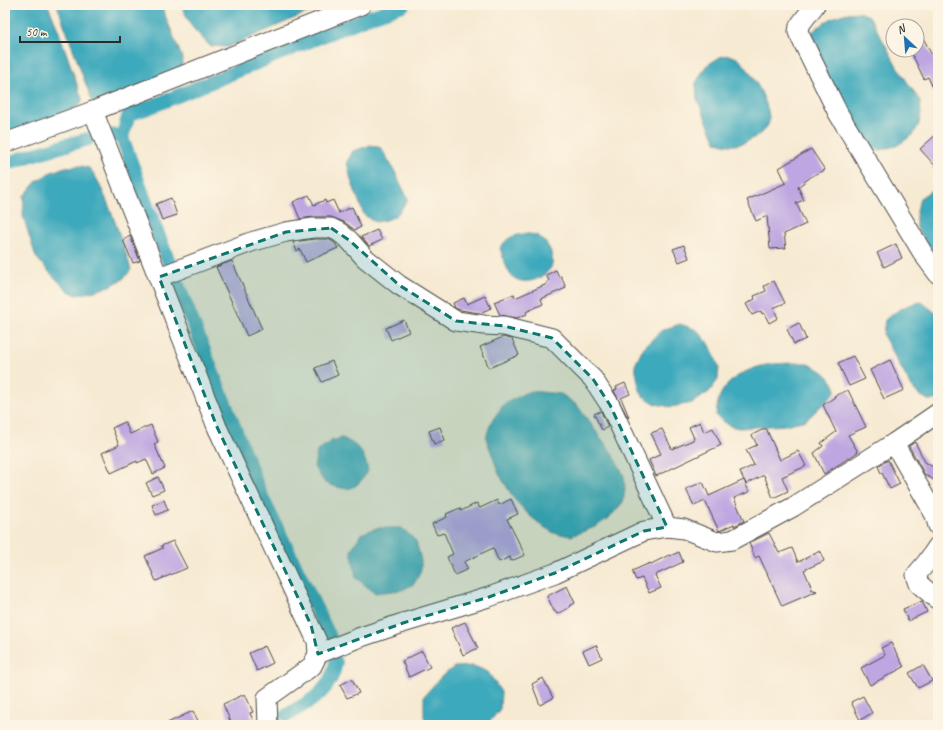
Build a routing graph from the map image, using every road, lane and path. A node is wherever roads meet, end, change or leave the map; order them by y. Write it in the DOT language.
graph roads {
  1 [pos="361,5"];
  2 [pos="815,5"];
  3 [pos="93,111"];
  4 [pos="5,143"];
  5 [pos="938,274"];
  6 [pos="159,277"];
  7 [pos="938,413"];
  8 [pos="894,443"];
  9 [pos="938,526"];
  10 [pos="667,527"];
  11 [pos="938,546"];
  12 [pos="938,600"];
  13 [pos="318,654"];
  14 [pos="268,725"];
  1 -- 3 [label="street"];
  2 -- 5 [label="street"];
  3 -- 4 [label="street"];
  3 -- 6 [label="street"];
  6 -- 10 [label="street"];
  6 -- 13 [label="street"];
  7 -- 8 [label="street"];
  8 -- 9 [label="street"];
  8 -- 10 [label="street"];
  10 -- 13 [label="street"];
  11 -- 12 [label="street"];
  13 -- 14 [label="street"];
}
